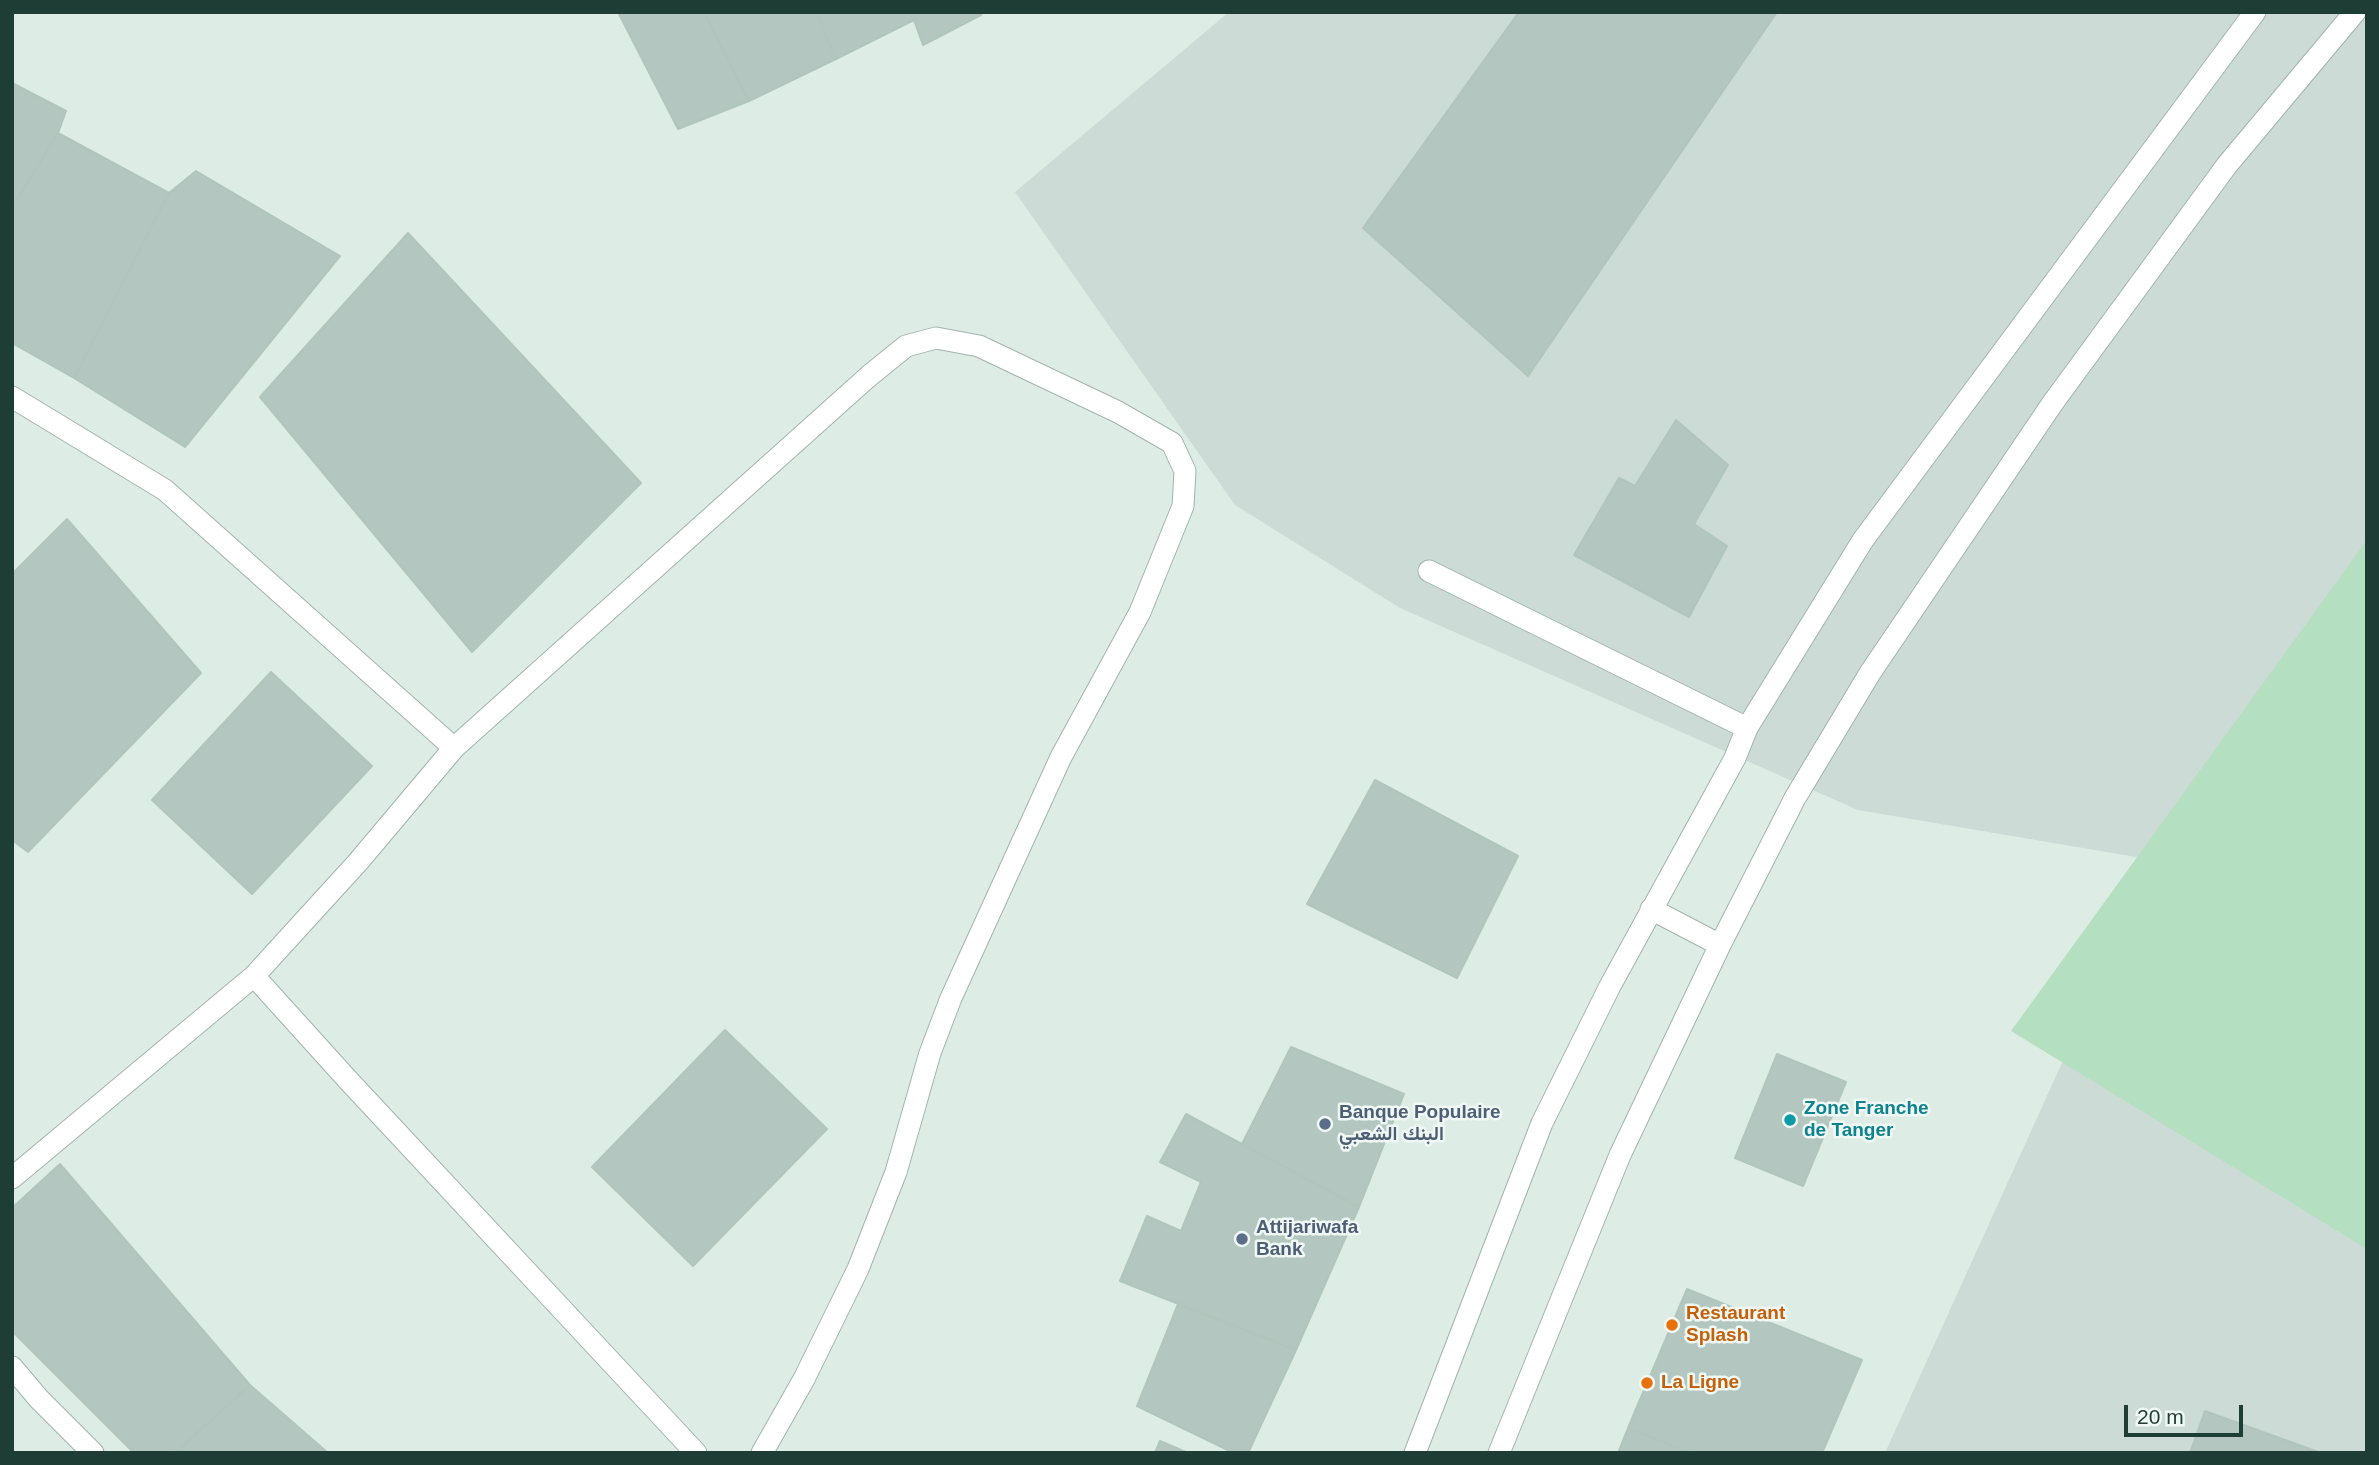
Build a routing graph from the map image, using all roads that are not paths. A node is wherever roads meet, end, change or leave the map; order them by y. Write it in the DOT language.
graph roads {
  1 [pos="2255,12"];
  2 [pos="2355,12"];
  3 [pos="12,397"];
  4 [pos="1429,571"];
  5 [pos="1747,728"];
  6 [pos="454,748"];
  7 [pos="1651,909"];
  8 [pos="1720,945"];
  9 [pos="254,976"];
  10 [pos="12,1178"];
  11 [pos="12,1367"];
  12 [pos="93,1453"];
  13 [pos="696,1453"];
  14 [pos="762,1453"];
  15 [pos="1415,1453"];
  16 [pos="1499,1453"];
  1 -- 5 [label="street"];
  2 -- 8 [label="street"];
  3 -- 6 [label="street"];
  4 -- 5 [label="street"];
  5 -- 7 [label="street"];
  6 -- 9 [label="street"];
  6 -- 14 [label="street"];
  7 -- 8 [label="street"];
  7 -- 15 [label="street"];
  8 -- 16 [label="street"];
  9 -- 10 [label="street"];
  9 -- 13 [label="street"];
  11 -- 12 [label="street"];
}
